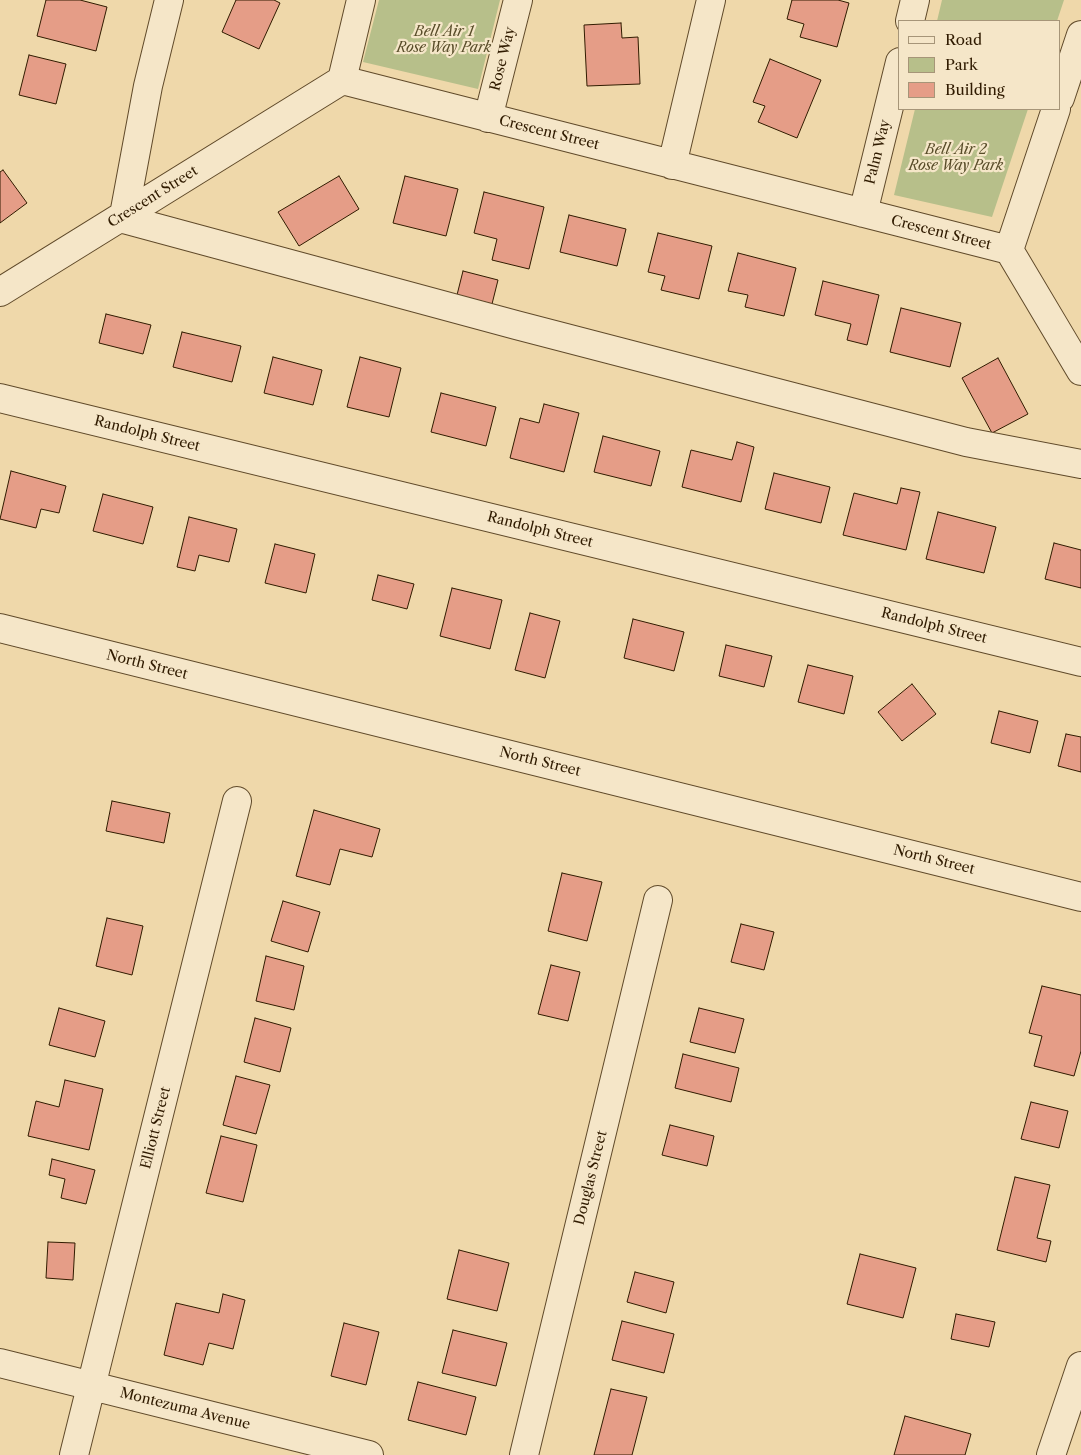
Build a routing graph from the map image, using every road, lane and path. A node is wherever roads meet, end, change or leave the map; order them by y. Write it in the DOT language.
graph roads {
  1 [pos="169,0"];
  2 [pos="362,0"];
  3 [pos="518,0"];
  4 [pos="712,0"];
  5 [pos="915,0"];
  6 [pos="910,20"];
  7 [pos="1081,35"];
  8 [pos="898,70"];
  9 [pos="342,80"];
  10 [pos="1061,95"];
  11 [pos="1056,110"];
  12 [pos="488,118"];
  13 [pos="672,165"];
  14 [pos="863,214"];
  15 [pos="122,217"];
  16 [pos="1009,250"];
  17 [pos="0,292"];
  18 [pos="1081,371"];
  19 [pos="0,398"];
  20 [pos="1081,464"];
  21 [pos="0,628"];
  22 [pos="1081,662"];
  23 [pos="237,801"];
  24 [pos="1081,897"];
  25 [pos="658,900"];
  26 [pos="0,1363"];
  27 [pos="1081,1366"];
  28 [pos="91,1385"];
  29 [pos="74,1455"];
  30 [pos="369,1455"];
  31 [pos="524,1455"];
  32 [pos="1052,1455"];
  1 -- 15 [label="street"];
  2 -- 9 [label="street"];
  3 -- 12 [label="street, Rose Way"];
  4 -- 13 [label="street"];
  5 -- 6 [label="street"];
  7 -- 10 [label="street"];
  8 -- 14 [label="street, Palm Way"];
  9 -- 12 [label="street, Crescent Street"];
  9 -- 15 [label="street, Crescent Street"];
  11 -- 16 [label="street"];
  12 -- 13 [label="street, Crescent Street"];
  13 -- 14 [label="street, Crescent Street"];
  14 -- 16 [label="street, Crescent Street"];
  15 -- 17 [label="street, Crescent Street"];
  15 -- 20 [label="street"];
  16 -- 18 [label="street, Crescent Street"];
  19 -- 22 [label="street, Randolph Street"];
  21 -- 24 [label="street, North Street"];
  23 -- 28 [label="street, Elliott Street"];
  25 -- 31 [label="street, Douglas Street"];
  26 -- 28 [label="street, Montezuma Avenue"];
  27 -- 32 [label="street"];
  28 -- 29 [label="street, Elliott Street"];
  28 -- 30 [label="street, Montezuma Avenue"];
}
